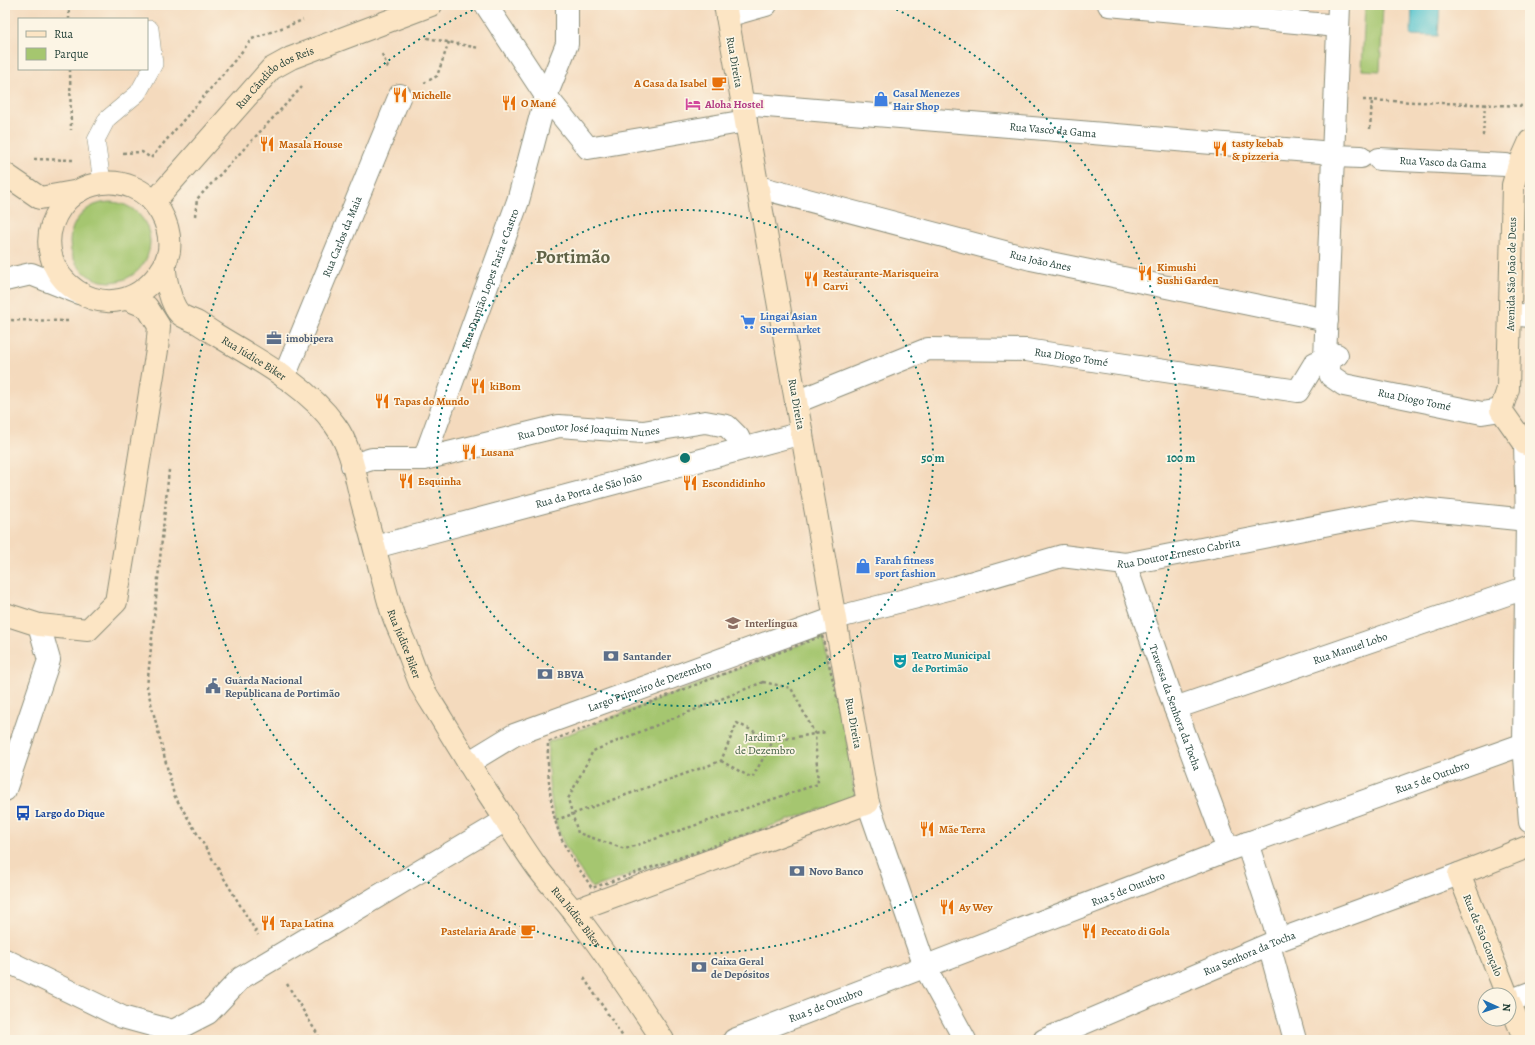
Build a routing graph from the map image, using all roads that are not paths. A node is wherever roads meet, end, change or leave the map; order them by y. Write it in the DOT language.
graph roads {
  1 [pos="431,5"];
  2 [pos="486,5"];
  3 [pos="567,5"];
  4 [pos="766,5"];
  5 [pos="1109,5"];
  6 [pos="1339,5"];
  7 [pos="726,10"];
  8 [pos="1338,26"];
  9 [pos="150,29"];
  10 [pos="400,95"];
  11 [pos="546,96"];
  12 [pos="744,113"];
  13 [pos="1530,141"];
  14 [pos="1334,156"];
  15 [pos="1506,165"];
  16 [pos="5,174"];
  17 [pos="102,182"];
  18 [pos="758,187"];
  19 [pos="79,190"];
  20 [pos="154,202"];
  21 [pos="164,266"];
  22 [pos="5,280"];
  23 [pos="79,293"];
  24 [pos="127,299"];
  25 [pos="1520,315"];
  26 [pos="1327,320"];
  27 [pos="1331,363"];
  28 [pos="284,377"];
  29 [pos="796,402"];
  30 [pos="1501,410"];
  31 [pos="802,433"];
  32 [pos="1528,444"];
  33 [pos="742,448"];
  34 [pos="424,459"];
  35 [pos="352,465"];
  36 [pos="1527,520"];
  37 [pos="375,547"];
  38 [pos="1125,564"];
  39 [pos="1526,588"];
  40 [pos="5,614"];
  41 [pos="835,618"];
  42 [pos="39,625"];
  43 [pos="1175,708"];
  44 [pos="1524,744"];
  45 [pos="468,763"];
  46 [pos="5,790"];
  47 [pos="868,803"];
  48 [pos="506,820"];
  49 [pos="1530,822"];
  50 [pos="1530,846"];
  51 [pos="1237,847"];
  52 [pos="1459,874"];
  53 [pos="573,911"];
  54 [pos="1274,942"];
  55 [pos="5,960"];
  56 [pos="925,967"];
  57 [pos="1504,987"];
  58 [pos="1530,993"];
  59 [pos="1517,998"];
  60 [pos="1517,1020"];
  61 [pos="664,1040"];
  62 [pos="734,1040"];
  63 [pos="965,1040"];
  64 [pos="1044,1040"];
  65 [pos="1295,1040"];
  66 [pos="1525,1040"];
  1 -- 20 [label="street, Rua Cândido dos Reis"];
  2 -- 11 [label="street"];
  3 -- 11 [label="street, Rua Damião Lopes Faria e Castro"];
  4 -- 7 [label="street"];
  5 -- 8 [label="street"];
  6 -- 8 [label="street"];
  7 -- 12 [label="street, Rua Direita"];
  8 -- 14 [label="street"];
  9 -- 17 [label="lane"];
  10 -- 28 [label="street, Rua Carlos da Maia"];
  11 -- 12 [label="street"];
  11 -- 34 [label="street, Rua Damião Lopes Faria e Castro"];
  12 -- 14 [label="street, Rua Vasco da Gama"];
  12 -- 18 [label="street, Rua Direita"];
  13 -- 25 [label="street, Avenida São João de Deus"];
  14 -- 15 [label="street, Rua Vasco da Gama"];
  14 -- 26 [label="street"];
  16 -- 19 [label="street"];
  17 -- 19 [label="street"];
  17 -- 20 [label="street"];
  18 -- 26 [label="street, Rua João Anes"];
  18 -- 29 [label="street, Rua Direita"];
  19 -- 23 [label="street"];
  20 -- 21 [label="street"];
  21 -- 24 [label="street"];
  21 -- 28 [label="street, Rua Júdice Biker"];
  22 -- 23 [label="street"];
  23 -- 24 [label="street"];
  24 -- 42 [label="street"];
  25 -- 30 [label="street, Avenida São João de Deus"];
  26 -- 27 [label="street"];
  27 -- 29 [label="street, Rua Diogo Tomé"];
  27 -- 30 [label="street, Rua Diogo Tomé"];
  28 -- 35 [label="street, Rua Júdice Biker"];
  29 -- 31 [label="street, Rua Direita"];
  30 -- 32 [label="street"];
  31 -- 33 [label="street, Rua da Porta de São João"];
  31 -- 41 [label="street, Rua Direita"];
  32 -- 36 [label="street"];
  33 -- 34 [label="street, Rua Doutor José Joaquim Nunes"];
  33 -- 37 [label="street, Rua da Porta de São João"];
  34 -- 35 [label="street, Rua Doutor José Joaquim Nunes"];
  35 -- 37 [label="street, Rua Júdice Biker"];
  36 -- 38 [label="street, Rua Doutor Ernesto Cabrita"];
  36 -- 39 [label="street"];
  37 -- 45 [label="street, Rua Júdice Biker"];
  38 -- 41 [label="street, Rua Doutor Ernesto Cabrita"];
  38 -- 43 [label="street, Travessa da Senhora da Tocha"];
  39 -- 43 [label="street, Rua Manuel Lobo"];
  39 -- 44 [label="street"];
  40 -- 42 [label="street"];
  41 -- 45 [label="street, Largo Primeiro de Dezembro"];
  41 -- 47 [label="street, Rua Direita"];
  42 -- 46 [label="street"];
  43 -- 51 [label="street, Travessa da Senhora da Tocha"];
  44 -- 49 [label="street"];
  44 -- 51 [label="street, Rua 5 de Outubro"];
  45 -- 48 [label="street, Rua Júdice Biker"];
  47 -- 53 [label="street"];
  47 -- 56 [label="street"];
  48 -- 53 [label="street, Rua Júdice Biker"];
  48 -- 55 [label="street"];
  50 -- 52 [label="street"];
  51 -- 54 [label="street, Travessa da Senhora da Tocha"];
  51 -- 56 [label="street, Rua 5 de Outubro"];
  52 -- 54 [label="street, Rua Senhora da Tocha"];
  52 -- 57 [label="street, Rua de São Gonçalo"];
  53 -- 61 [label="street, Rua Júdice Biker"];
  54 -- 64 [label="street, Rua Senhora da Tocha"];
  54 -- 65 [label="street, Travessa da Senhora da Tocha"];
  56 -- 62 [label="street, Rua 5 de Outubro"];
  56 -- 63 [label="street"];
  58 -- 59 [label="street"];
  60 -- 66 [label="street"];
}
